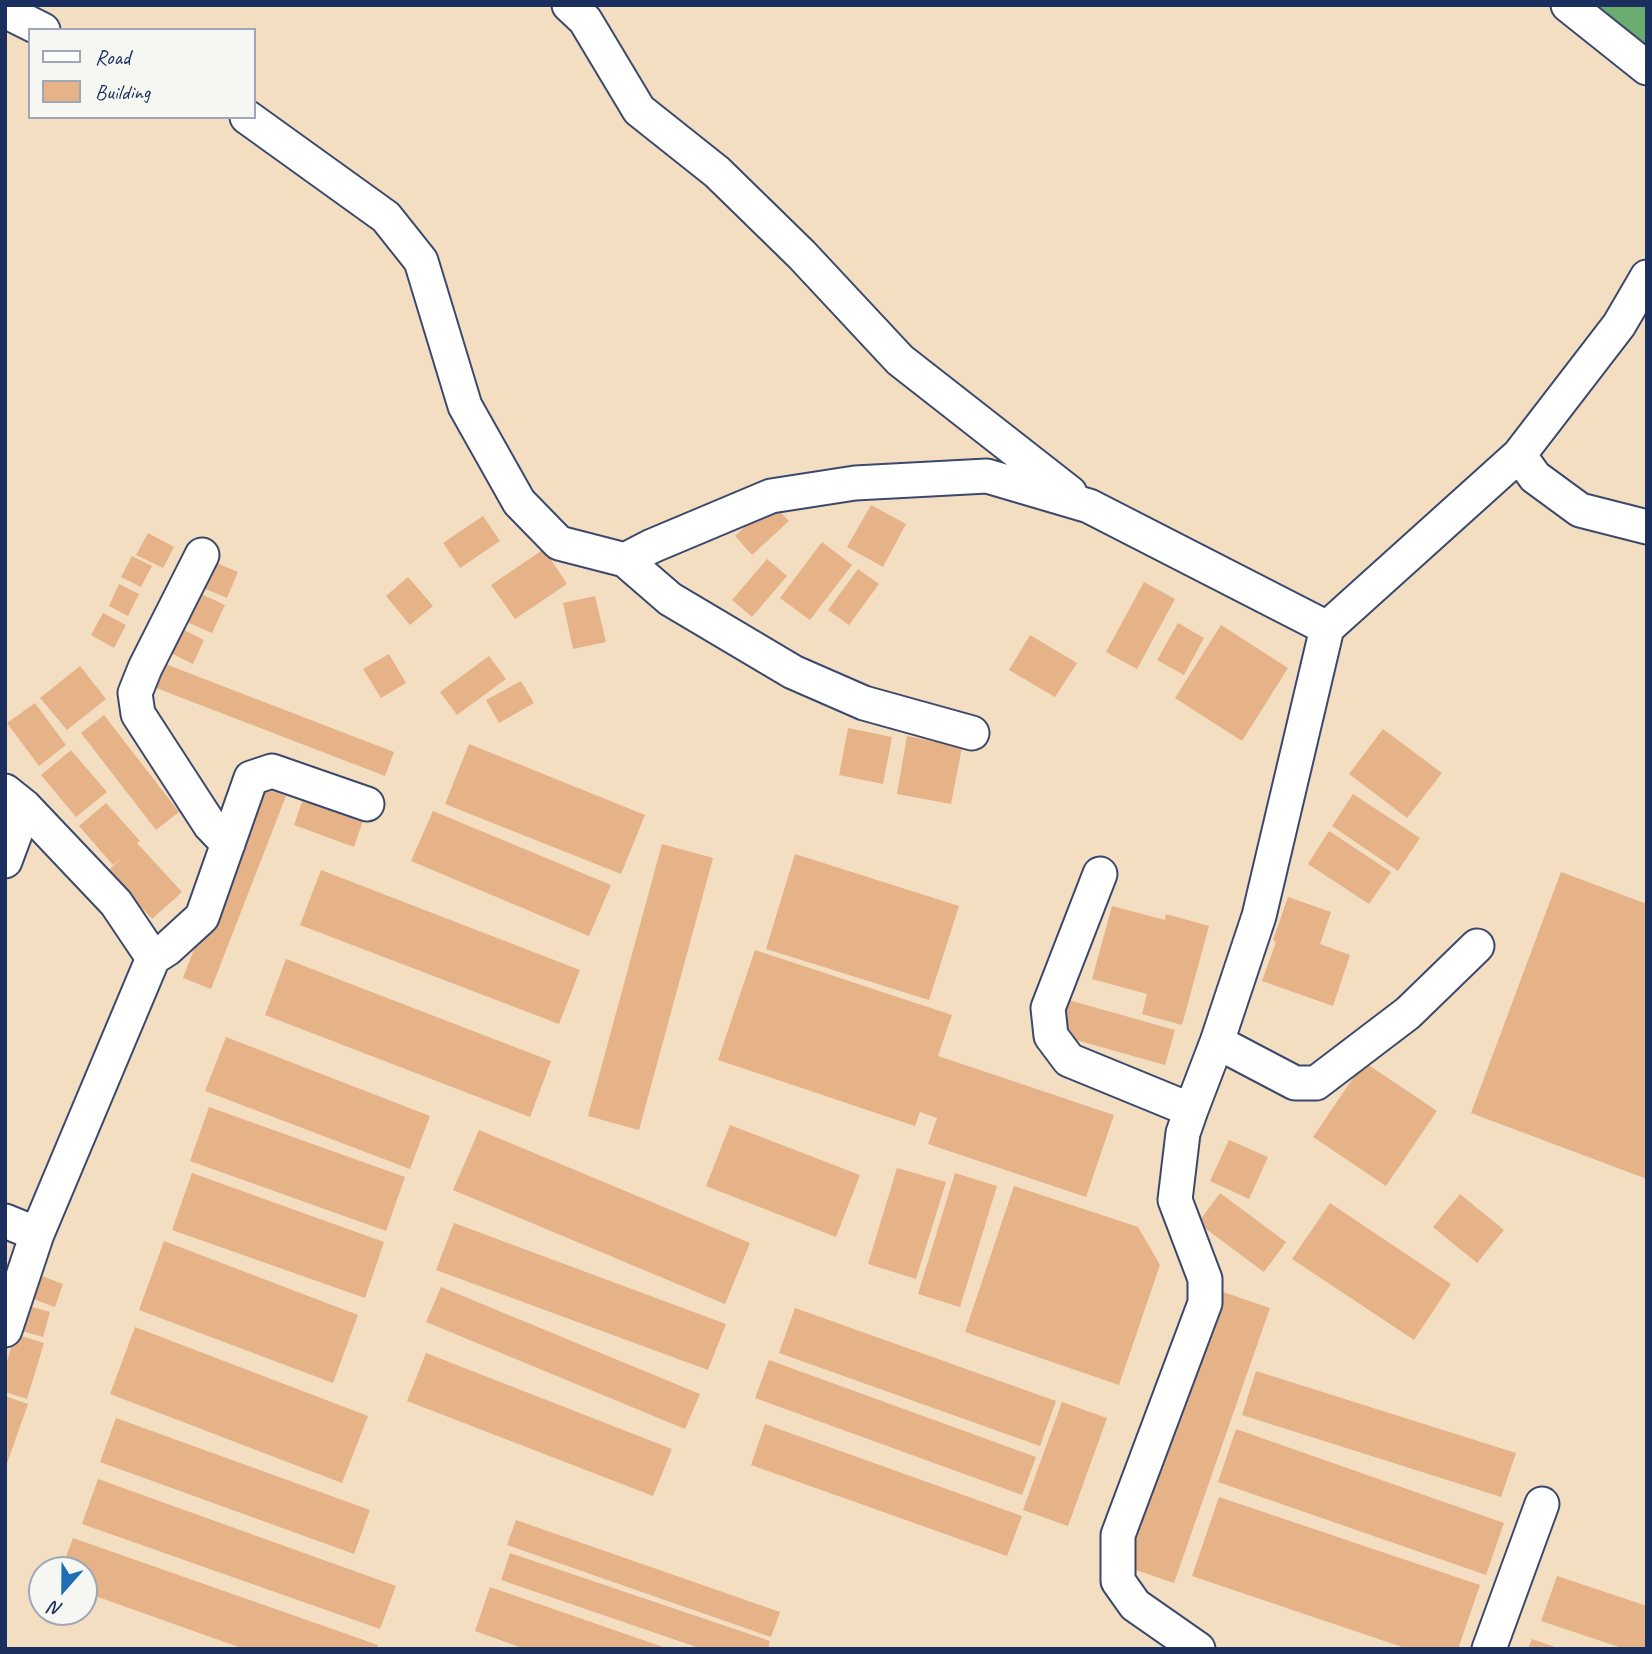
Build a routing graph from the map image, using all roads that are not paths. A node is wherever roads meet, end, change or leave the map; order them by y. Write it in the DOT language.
graph roads {
  1 [pos="569,5"];
  2 [pos="1568,5"];
  3 [pos="5,11"];
  4 [pos="39,28"];
  5 [pos="1647,68"];
  6 [pos="250,119"];
  7 [pos="1647,276"];
  8 [pos="1519,454"];
  9 [pos="1088,506"];
  10 [pos="1647,527"];
  11 [pos="202,555"];
  12 [pos="625,560"];
  13 [pos="1326,628"];
  14 [pos="972,733"];
  15 [pos="15,799"];
  16 [pos="367,804"];
  17 [pos="228,844"];
  18 [pos="5,861"];
  19 [pos="1100,874"];
  20 [pos="1477,946"];
  21 [pos="153,958"];
  22 [pos="1217,1042"];
  23 [pos="1191,1110"];
  24 [pos="5,1221"];
  25 [pos="37,1234"];
  26 [pos="5,1330"];
  27 [pos="1542,1504"];
  28 [pos="1198,1649"];
  29 [pos="1489,1649"];
  1 -- 9 [label="street"];
  2 -- 5 [label="street"];
  3 -- 4 [label="street"];
  6 -- 12 [label="street"];
  7 -- 8 [label="street"];
  8 -- 10 [label="street"];
  8 -- 13 [label="street"];
  9 -- 12 [label="street"];
  9 -- 13 [label="street"];
  11 -- 17 [label="street"];
  12 -- 14 [label="street"];
  13 -- 22 [label="street"];
  15 -- 18 [label="street"];
  15 -- 21 [label="street"];
  16 -- 17 [label="street"];
  17 -- 21 [label="street"];
  19 -- 23 [label="street"];
  20 -- 22 [label="street"];
  21 -- 25 [label="street"];
  22 -- 23 [label="street"];
  23 -- 28 [label="street"];
  24 -- 25 [label="street"];
  25 -- 26 [label="street"];
  27 -- 29 [label="street"];
}
